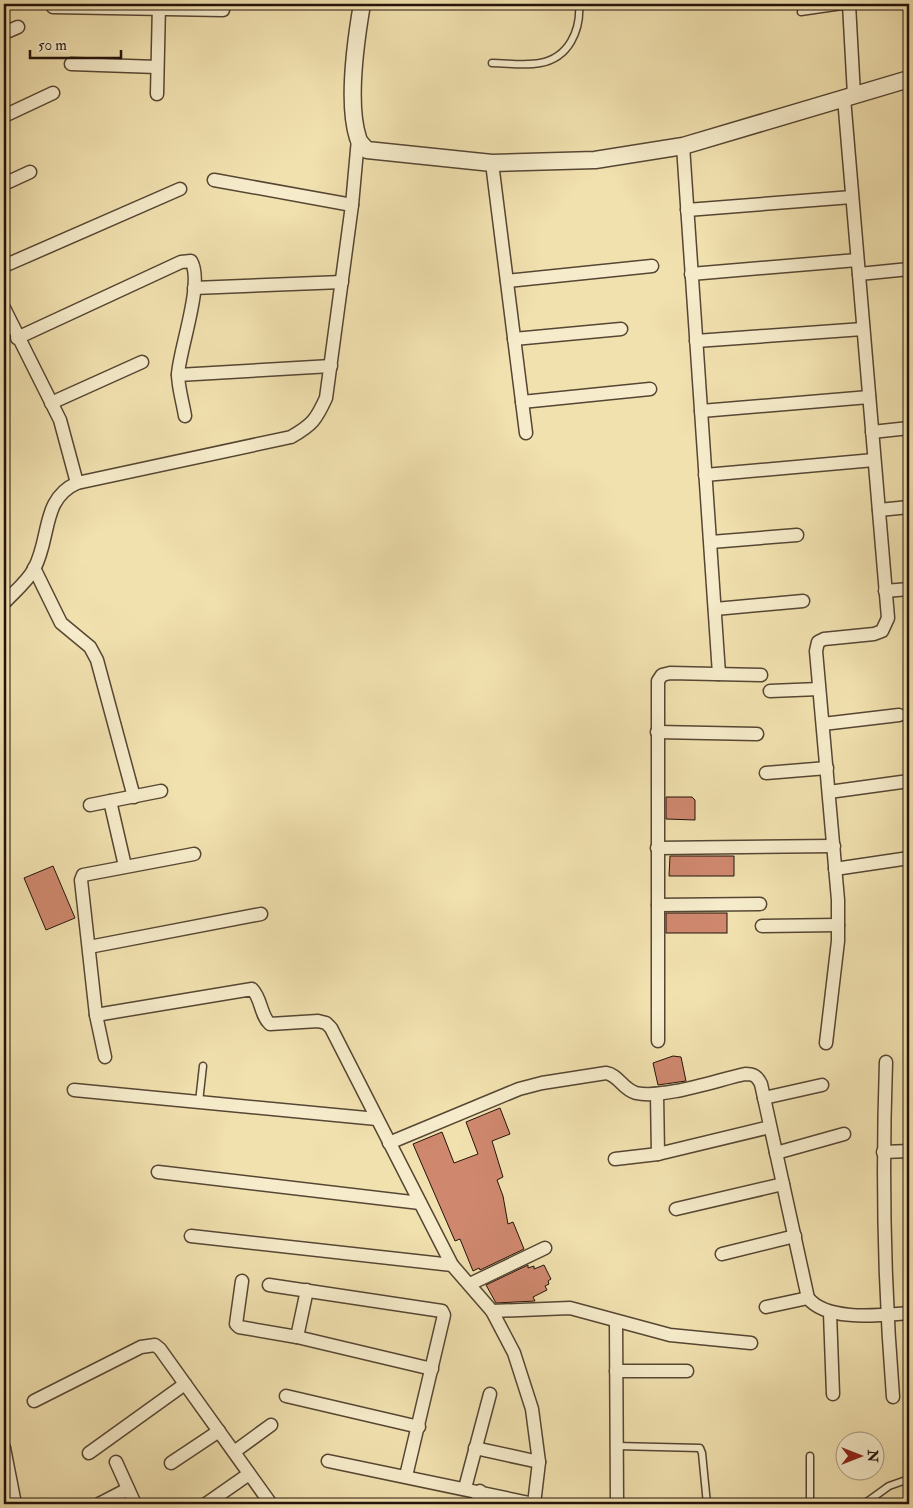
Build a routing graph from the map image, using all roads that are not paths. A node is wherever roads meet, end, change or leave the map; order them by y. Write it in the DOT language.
graph roads {
  1 [pos="362,4"];
  2 [pos="579,4"];
  3 [pos="849,4"];
  4 [pos="53,6"];
  5 [pos="159,7"];
  6 [pos="223,10"];
  7 [pos="801,12"];
  8 [pos="18,27"];
  9 [pos="4,33"];
  10 [pos="492,63"];
  11 [pos="71,64"];
  12 [pos="157,67"];
  13 [pos="909,79"];
  14 [pos="53,93"];
  15 [pos="157,94"];
  16 [pos="849,97"];
  17 [pos="4,116"];
  18 [pos="358,139"];
  19 [pos="682,146"];
  20 [pos="492,163"];
  21 [pos="30,172"];
  22 [pos="214,180"];
  23 [pos="4,184"];
  24 [pos="180,189"];
  25 [pos="852,197"];
  26 [pos="352,205"];
  27 [pos="687,210"];
  28 [pos="857,260"];
  29 [pos="4,266"];
  30 [pos="652,266"];
  31 [pos="909,268"];
  32 [pos="691,274"];
  33 [pos="858,274"];
  34 [pos="507,281"];
  35 [pos="342,282"];
  36 [pos="194,288"];
  37 [pos="4,308"];
  38 [pos="620,329"];
  39 [pos="863,329"];
  40 [pos="17,338"];
  41 [pos="514,339"];
  42 [pos="696,341"];
  43 [pos="142,362"];
  44 [pos="331,366"];
  45 [pos="178,375"];
  46 [pos="650,389"];
  47 [pos="869,397"];
  48 [pos="522,402"];
  49 [pos="51,403"];
  50 [pos="701,411"];
  51 [pos="185,416"];
  52 [pos="909,428"];
  53 [pos="872,432"];
  54 [pos="526,433"];
  55 [pos="874,460"];
  56 [pos="705,474"];
  57 [pos="77,483"];
  58 [pos="909,507"];
  59 [pos="879,510"];
  60 [pos="797,535"];
  61 [pos="711,542"];
  62 [pos="34,568"];
  63 [pos="909,589"];
  64 [pos="886,591"];
  65 [pos="803,601"];
  66 [pos="4,603"];
  67 [pos="714,609"];
  68 [pos="719,674"];
  69 [pos="761,675"];
  70 [pos="820,689"];
  71 [pos="770,691"];
  72 [pos="899,716"];
  73 [pos="823,724"];
  74 [pos="657,732"];
  75 [pos="757,734"];
  76 [pos="827,768"];
  77 [pos="766,773"];
  78 [pos="909,781"];
  79 [pos="161,791"];
  80 [pos="829,792"];
  81 [pos="134,796"];
  82 [pos="110,801"];
  83 [pos="90,805"];
  84 [pos="834,846"];
  85 [pos="657,848"];
  86 [pos="194,854"];
  87 [pos="909,858"];
  88 [pos="125,866"];
  89 [pos="836,869"];
  90 [pos="760,904"];
  91 [pos="658,905"];
  92 [pos="260,914"];
  93 [pos="838,925"];
  94 [pos="762,926"];
  95 [pos="88,946"];
  96 [pos="96,1015"];
  97 [pos="658,1042"];
  98 [pos="826,1043"];
  99 [pos="105,1057"];
  100 [pos="886,1062"];
  101 [pos="203,1066"];
  102 [pos="822,1085"];
  103 [pos="74,1090"];
  104 [pos="657,1094"];
  105 [pos="764,1098"];
  106 [pos="199,1102"];
  107 [pos="377,1119"];
  108 [pos="770,1127"];
  109 [pos="844,1134"];
  110 [pos="389,1143"];
  111 [pos="909,1151"];
  112 [pos="883,1152"];
  113 [pos="776,1153"];
  114 [pos="658,1154"];
  115 [pos="615,1159"];
  116 [pos="158,1172"];
  117 [pos="783,1184"];
  118 [pos="420,1203"];
  119 [pos="676,1209"];
  120 [pos="191,1236"];
  121 [pos="794,1236"];
  122 [pos="545,1248"];
  123 [pos="722,1254"];
  124 [pos="452,1266"];
  125 [pos="242,1281"];
  126 [pos="269,1284"];
  127 [pos="470,1284"];
  128 [pos="307,1290"];
  129 [pos="808,1298"];
  130 [pos="766,1307"];
  131 [pos="492,1311"];
  132 [pos="830,1313"];
  133 [pos="909,1313"];
  134 [pos="886,1315"];
  135 [pos="616,1321"];
  136 [pos="297,1337"];
  137 [pos="751,1343"];
  138 [pos="432,1369"];
  139 [pos="616,1370"];
  140 [pos="687,1371"];
  141 [pos="185,1384"];
  142 [pos="490,1394"];
  143 [pos="833,1394"];
  144 [pos="286,1396"];
  145 [pos="893,1397"];
  146 [pos="34,1401"];
  147 [pos="271,1425"];
  148 [pos="418,1427"];
  149 [pos="219,1431"];
  150 [pos="616,1446"];
  151 [pos="4,1448"];
  152 [pos="475,1448"];
  153 [pos="234,1452"];
  154 [pos="89,1453"];
  155 [pos="810,1456"];
  156 [pos="328,1460"];
  157 [pos="116,1462"];
  158 [pos="539,1462"];
  159 [pos="171,1463"];
  160 [pos="249,1474"];
  161 [pos="406,1476"];
  162 [pos="909,1479"];
  163 [pos="465,1488"];
  164 [pos="128,1489"];
  165 [pos="480,1491"];
  166 [pos="15,1504"];
  167 [pos="99,1504"];
  168 [pos="135,1504"];
  169 [pos="206,1504"];
  170 [pos="271,1504"];
  171 [pos="477,1504"];
  172 [pos="534,1504"];
  173 [pos="617,1504"];
  174 [pos="706,1504"];
  175 [pos="810,1504"];
  176 [pos="864,1504"];
  1 -- 18 [label="street"];
  2 -- 10 [label="lane"];
  3 -- 7 [label="lane"];
  3 -- 16 [label="street"];
  4 -- 5 [label="street"];
  5 -- 6 [label="street"];
  5 -- 12 [label="street"];
  8 -- 9 [label="street"];
  11 -- 12 [label="street"];
  12 -- 15 [label="street"];
  13 -- 16 [label="street"];
  14 -- 17 [label="street"];
  16 -- 19 [label="street"];
  16 -- 25 [label="street"];
  18 -- 20 [label="street"];
  18 -- 26 [label="street"];
  19 -- 20 [label="street"];
  19 -- 27 [label="street"];
  20 -- 34 [label="street"];
  21 -- 23 [label="street"];
  22 -- 26 [label="street"];
  24 -- 29 [label="street"];
  25 -- 27 [label="street"];
  25 -- 28 [label="street"];
  26 -- 35 [label="street"];
  27 -- 32 [label="street"];
  28 -- 32 [label="street"];
  28 -- 33 [label="street"];
  30 -- 34 [label="street"];
  31 -- 33 [label="street"];
  32 -- 42 [label="street"];
  33 -- 39 [label="street"];
  34 -- 41 [label="street"];
  35 -- 36 [label="street"];
  35 -- 44 [label="street"];
  36 -- 40 [label="street"];
  36 -- 45 [label="street"];
  37 -- 40 [label="street"];
  38 -- 41 [label="street"];
  39 -- 42 [label="street"];
  39 -- 47 [label="street"];
  40 -- 49 [label="street"];
  41 -- 48 [label="street"];
  42 -- 50 [label="street"];
  43 -- 49 [label="street"];
  44 -- 45 [label="street"];
  44 -- 57 [label="street"];
  45 -- 51 [label="street"];
  46 -- 48 [label="street"];
  47 -- 50 [label="street"];
  47 -- 53 [label="street"];
  48 -- 54 [label="street"];
  49 -- 57 [label="street"];
  50 -- 56 [label="street"];
  52 -- 53 [label="street"];
  53 -- 55 [label="street"];
  55 -- 56 [label="street"];
  55 -- 59 [label="street"];
  56 -- 61 [label="street"];
  57 -- 62 [label="street"];
  58 -- 59 [label="street"];
  59 -- 64 [label="street"];
  60 -- 61 [label="street"];
  61 -- 67 [label="street"];
  62 -- 66 [label="street"];
  62 -- 81 [label="street"];
  63 -- 64 [label="street"];
  64 -- 70 [label="street"];
  65 -- 67 [label="street"];
  67 -- 68 [label="street"];
  68 -- 69 [label="street"];
  68 -- 74 [label="street"];
  70 -- 71 [label="street"];
  70 -- 73 [label="street"];
  72 -- 73 [label="street"];
  73 -- 76 [label="street"];
  74 -- 75 [label="street"];
  74 -- 85 [label="street"];
  76 -- 77 [label="street"];
  76 -- 80 [label="street"];
  78 -- 80 [label="street"];
  79 -- 81 [label="street"];
  80 -- 84 [label="street"];
  81 -- 82 [label="street"];
  82 -- 83 [label="street"];
  82 -- 88 [label="street"];
  84 -- 85 [label="street"];
  84 -- 89 [label="street"];
  85 -- 91 [label="street"];
  86 -- 88 [label="street"];
  87 -- 89 [label="street"];
  88 -- 95 [label="street"];
  89 -- 93 [label="street"];
  90 -- 91 [label="street"];
  91 -- 97 [label="street"];
  92 -- 95 [label="street"];
  93 -- 94 [label="street"];
  93 -- 98 [label="street"];
  95 -- 96 [label="street"];
  96 -- 99 [label="street"];
  96 -- 107 [label="street"];
  100 -- 112 [label="street"];
  101 -- 106 [label="lane"];
  102 -- 105 [label="street"];
  103 -- 106 [label="street"];
  104 -- 105 [label="street"];
  104 -- 110 [label="street"];
  104 -- 114 [label="street"];
  105 -- 108 [label="street"];
  106 -- 107 [label="street"];
  107 -- 110 [label="street"];
  108 -- 113 [label="street"];
  108 -- 114 [label="street"];
  109 -- 113 [label="street"];
  110 -- 118 [label="street"];
  111 -- 112 [label="street"];
  112 -- 134 [label="street"];
  113 -- 117 [label="street"];
  114 -- 115 [label="street"];
  116 -- 118 [label="street"];
  117 -- 119 [label="street"];
  117 -- 121 [label="street"];
  118 -- 124 [label="street"];
  120 -- 124 [label="street"];
  121 -- 123 [label="street"];
  121 -- 129 [label="street"];
  122 -- 127 [label="street"];
  124 -- 127 [label="street"];
  125 -- 136 [label="street"];
  126 -- 128 [label="street"];
  127 -- 131 [label="street"];
  128 -- 136 [label="street"];
  128 -- 138 [label="street"];
  129 -- 130 [label="street"];
  129 -- 132 [label="street"];
  131 -- 135 [label="street"];
  131 -- 158 [label="street"];
  132 -- 134 [label="street"];
  132 -- 143 [label="street"];
  133 -- 134 [label="street"];
  134 -- 145 [label="street"];
  135 -- 137 [label="street"];
  135 -- 139 [label="street"];
  136 -- 138 [label="street"];
  138 -- 148 [label="street"];
  139 -- 140 [label="street"];
  139 -- 150 [label="street"];
  141 -- 146 [label="street"];
  141 -- 149 [label="street"];
  141 -- 154 [label="street"];
  142 -- 152 [label="street"];
  144 -- 148 [label="street"];
  147 -- 153 [label="street"];
  148 -- 161 [label="street"];
  149 -- 153 [label="street"];
  149 -- 159 [label="street"];
  150 -- 173 [label="street"];
  150 -- 174 [label="lane"];
  151 -- 166 [label="street"];
  152 -- 158 [label="street"];
  152 -- 163 [label="street"];
  153 -- 160 [label="street"];
  155 -- 175 [label="lane"];
  156 -- 161 [label="street"];
  157 -- 164 [label="street"];
  158 -- 172 [label="street"];
  160 -- 169 [label="street"];
  160 -- 170 [label="street"];
  161 -- 163 [label="street"];
  162 -- 176 [label="lane"];
  163 -- 165 [label="street"];
  164 -- 167 [label="street"];
  164 -- 168 [label="street"];
  165 -- 171 [label="street"];
  165 -- 172 [label="street"];
}
